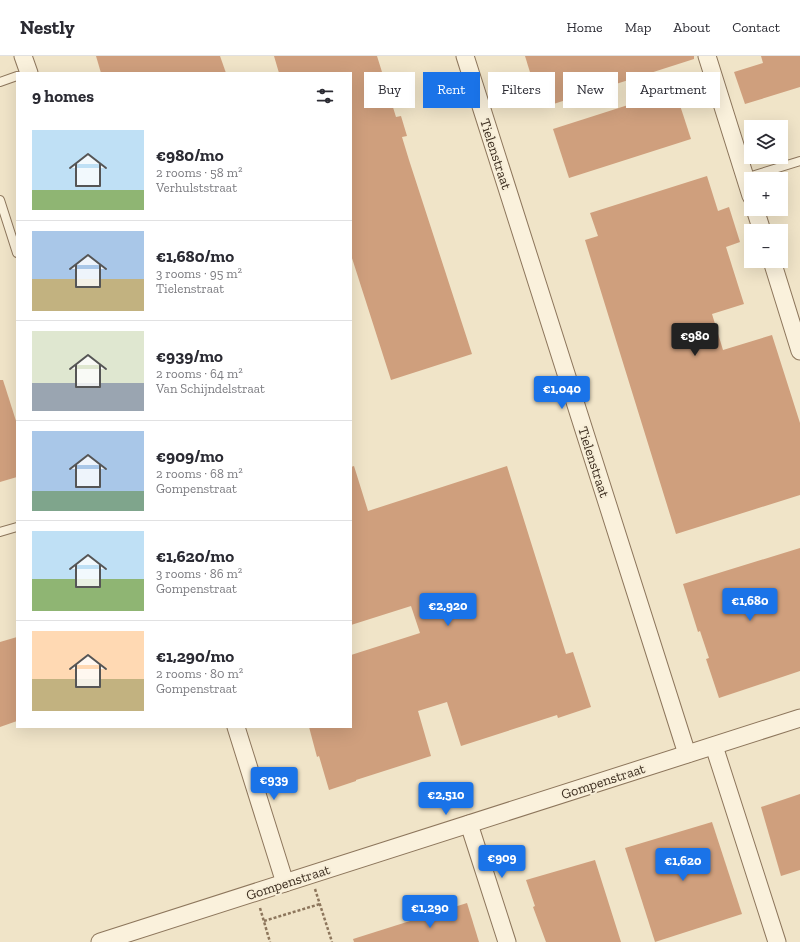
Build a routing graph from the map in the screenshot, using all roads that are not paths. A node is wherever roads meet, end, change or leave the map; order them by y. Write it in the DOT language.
graph roads {
  1 [pos="23,56"];
  2 [pos="465,56"];
  3 [pos="707,56"];
  4 [pos="28,72"];
  5 [pos="16,76"];
  6 [pos="0,82"];
  7 [pos="800,161"];
  8 [pos="764,172"];
  9 [pos="744,175"];
  10 [pos="0,200"];
  11 [pos="16,250"];
  12 [pos="774,268"];
  13 [pos="800,351"];
  14 [pos="16,527"];
  15 [pos="0,532"];
  16 [pos="800,718"];
  17 [pos="236,728"];
  18 [pos="714,746"];
  19 [pos="687,754"];
  20 [pos="469,824"];
  21 [pos="285,883"];
  22 [pos="105,941"];
  23 [pos="507,942"];
  24 [pos="777,942"];
  1 -- 4 [label="street"];
  2 -- 19 [label="street, Tielenstraat"];
  3 -- 9 [label="street"];
  5 -- 6 [label="lane"];
  7 -- 8 [label="lane"];
  10 -- 11 [label="lane"];
  12 -- 13 [label="street"];
  14 -- 15 [label="lane"];
  16 -- 18 [label="street, Gompenstraat"];
  17 -- 21 [label="street"];
  18 -- 19 [label="street, Gompenstraat"];
  18 -- 24 [label="street"];
  19 -- 20 [label="street, Gompenstraat"];
  20 -- 21 [label="street, Gompenstraat"];
  20 -- 23 [label="street"];
  21 -- 22 [label="street, Gompenstraat"];
}
